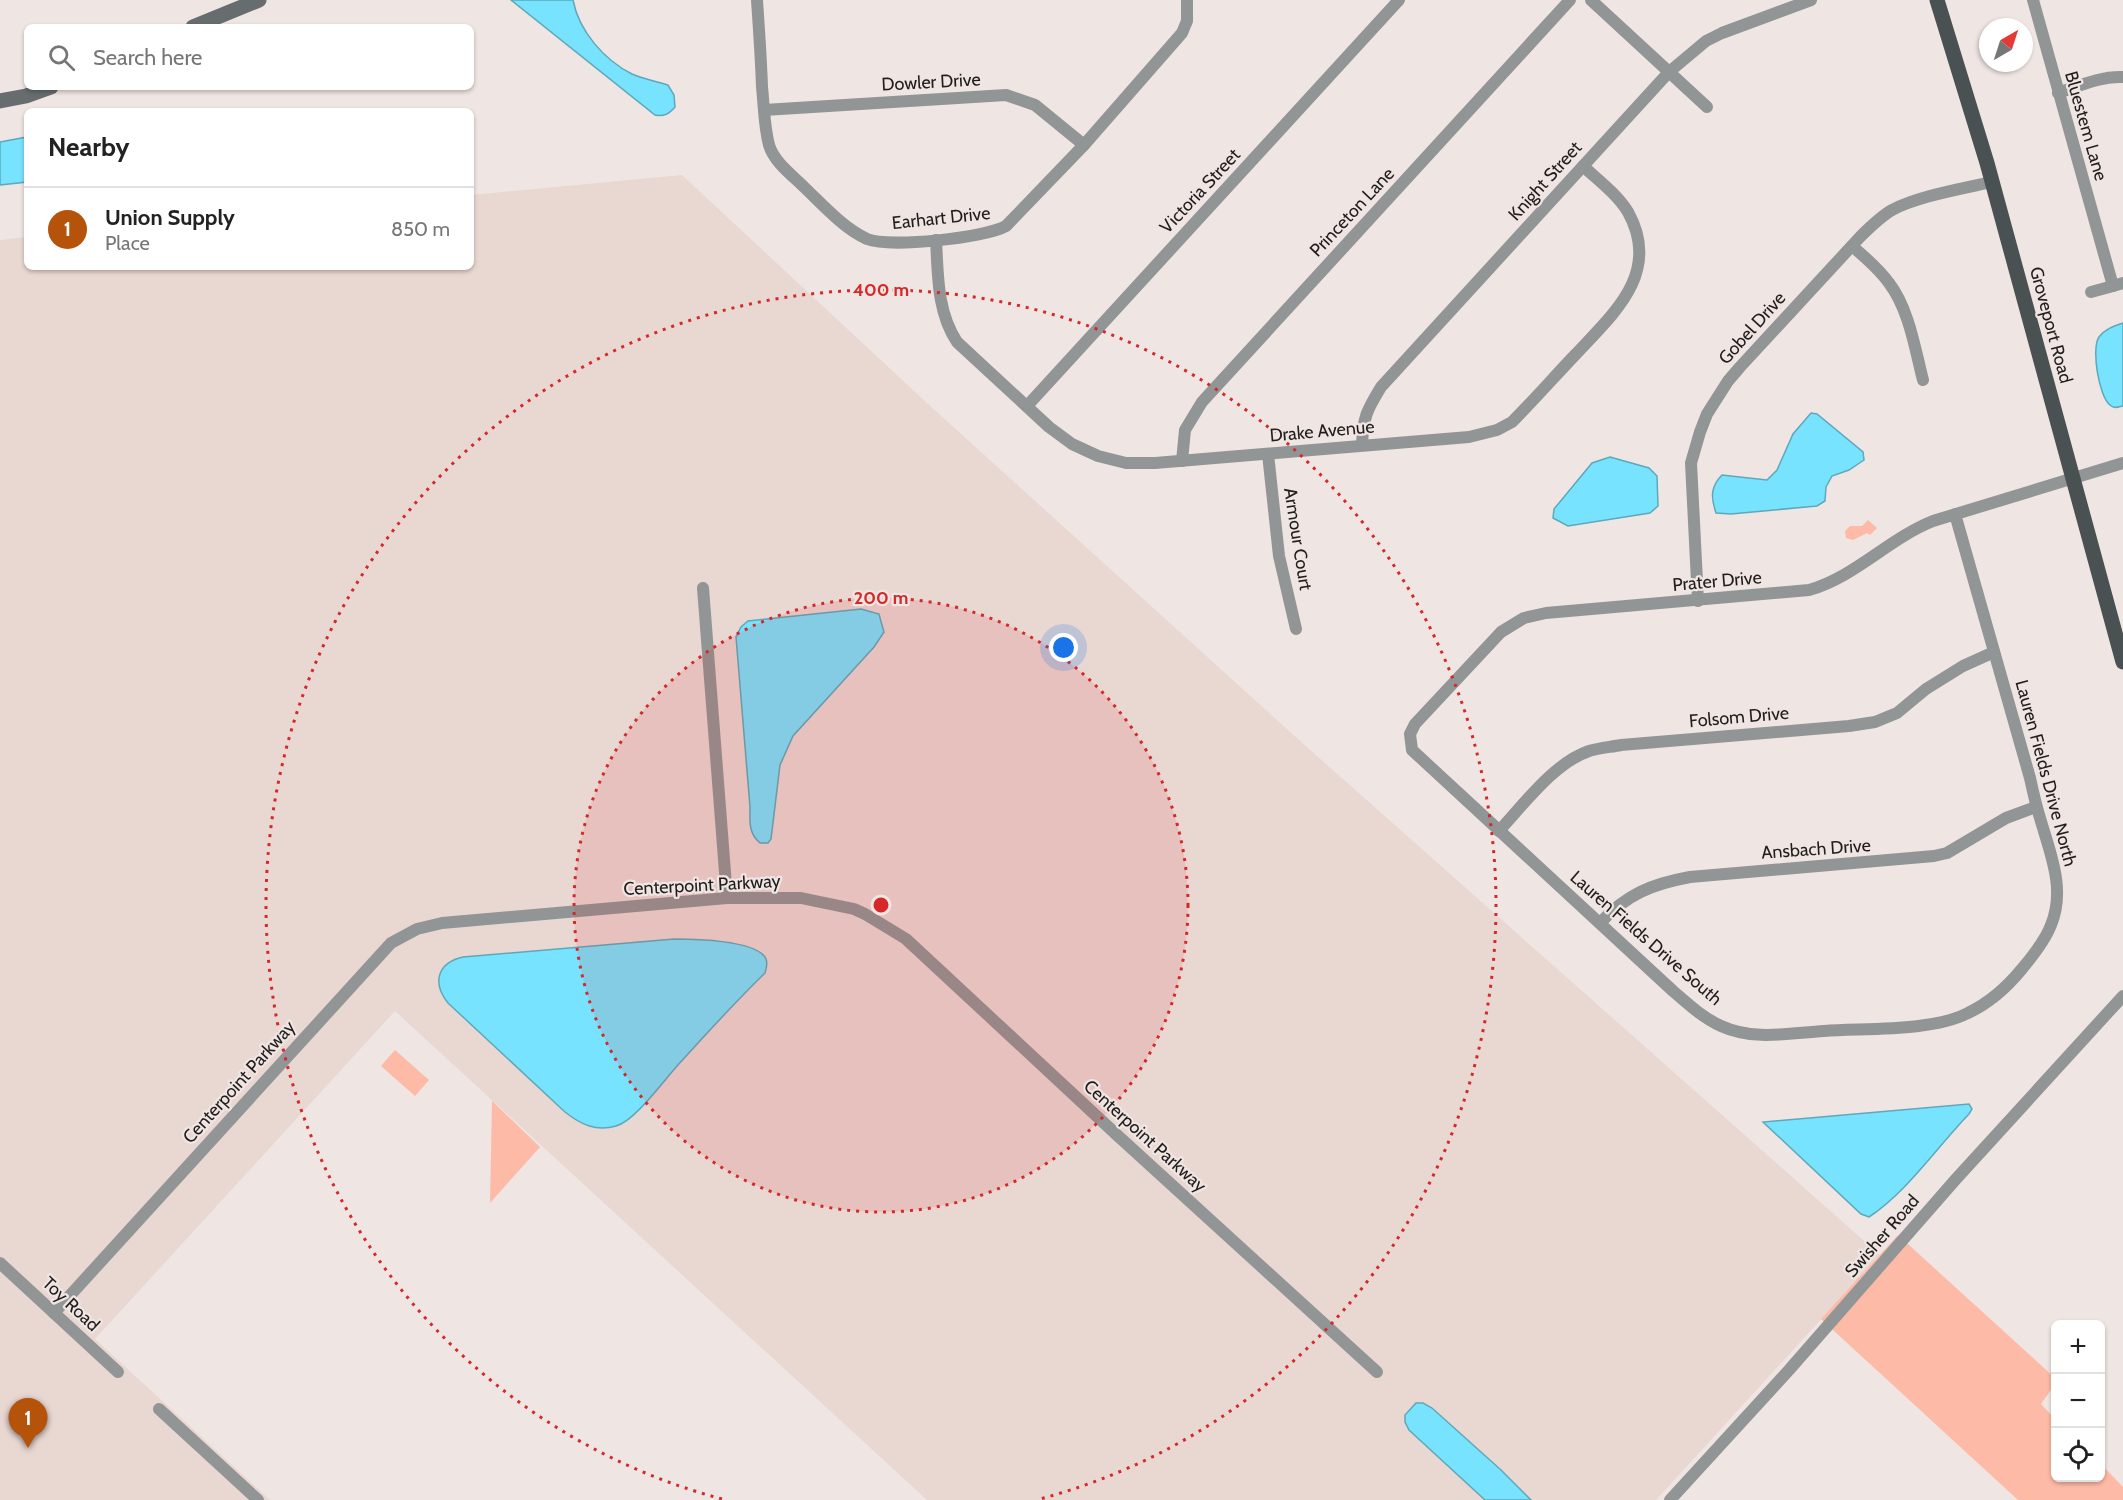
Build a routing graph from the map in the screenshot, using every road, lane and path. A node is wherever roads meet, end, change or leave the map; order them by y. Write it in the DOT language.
graph roads {
  1 [pos="259,0"];
  2 [pos="757,0"];
  3 [pos="1187,0"];
  4 [pos="1399,0"];
  5 [pos="1570,0"];
  6 [pos="1591,0"];
  7 [pos="1811,0"];
  8 [pos="1937,0"];
  9 [pos="2032,0"];
  10 [pos="200,24"];
  11 [pos="1669,72"];
  12 [pos="2123,78"];
  13 [pos="43,90"];
  14 [pos="2058,93"];
  15 [pos="0,101"];
  16 [pos="1707,107"];
  17 [pos="764,110"];
  18 [pos="1083,146"];
  19 [pos="1583,166"];
  20 [pos="1991,182"];
  21 [pos="936,240"];
  22 [pos="1852,246"];
  23 [pos="2118,285"];
  24 [pos="2091,292"];
  25 [pos="1923,380"];
  26 [pos="1027,406"];
  27 [pos="1362,445"];
  28 [pos="1268,454"];
  29 [pos="1182,461"];
  30 [pos="2123,463"];
  31 [pos="2073,477"];
  32 [pos="1955,514"];
  33 [pos="703,588"];
  34 [pos="1698,601"];
  35 [pos="1296,629"];
  36 [pos="1994,652"];
  37 [pos="2123,662"];
  38 [pos="1415,754"];
  39 [pos="2036,807"];
  40 [pos="1499,831"];
  41 [pos="727,898"];
  42 [pos="1600,923"];
  43 [pos="2123,996"];
  44 [pos="1968,1013"];
  45 [pos="0,1263"];
  46 [pos="54,1313"];
  47 [pos="118,1372"];
  48 [pos="1377,1372"];
  49 [pos="159,1409"];
  50 [pos="258,1500"];
  51 [pos="1670,1500"];
  1 -- 10 [label="street"];
  2 -- 17 [label="street, Earhart Drive"];
  3 -- 18 [label="street, Earhart Drive"];
  4 -- 26 [label="street, Victoria Street"];
  5 -- 29 [label="street, Princeton Lane"];
  6 -- 11 [label="street"];
  7 -- 11 [label="street, Knight Street"];
  8 -- 20 [label="main road, Groveport Road"];
  9 -- 14 [label="street, Bluestem Lane"];
  11 -- 16 [label="street"];
  11 -- 19 [label="street, Knight Street"];
  12 -- 14 [label="street"];
  13 -- 15 [label="street"];
  14 -- 23 [label="street, Bluestem Lane"];
  17 -- 18 [label="street, Dowler Drive"];
  17 -- 21 [label="street, Earhart Drive"];
  18 -- 21 [label="street, Earhart Drive"];
  19 -- 27 [label="street, Knight Street"];
  19 -- 27 [label="street, Drake Avenue"];
  20 -- 22 [label="street, Gobel Drive"];
  20 -- 31 [label="main road, Groveport Road"];
  21 -- 26 [label="street, Drake Avenue"];
  22 -- 25 [label="street"];
  22 -- 34 [label="street, Gobel Drive"];
  23 -- 24 [label="street"];
  26 -- 29 [label="street, Drake Avenue"];
  27 -- 28 [label="street, Drake Avenue"];
  28 -- 29 [label="street, Drake Avenue"];
  28 -- 35 [label="street, Armour Court"];
  30 -- 31 [label="street, Prater Drive"];
  31 -- 32 [label="street, Prater Drive"];
  31 -- 37 [label="main road, Groveport Road"];
  32 -- 34 [label="street, Prater Drive"];
  32 -- 36 [label="street, Lauren Fields Drive North"];
  33 -- 41 [label="street"];
  34 -- 38 [label="street, Prater Drive"];
  36 -- 39 [label="street, Lauren Fields Drive North"];
  36 -- 40 [label="street, Folsom Drive"];
  38 -- 40 [label="street, Lauren Fields Drive South"];
  39 -- 42 [label="street, Ansbach Drive"];
  39 -- 44 [label="street, Lauren Fields Drive North"];
  40 -- 42 [label="street, Lauren Fields Drive South"];
  41 -- 46 [label="street, Centerpoint Parkway"];
  41 -- 48 [label="street, Centerpoint Parkway"];
  42 -- 44 [label="street, Lauren Fields Drive South"];
  43 -- 51 [label="street, Swisher Road"];
  45 -- 46 [label="street, Toy Road"];
  46 -- 47 [label="street, Toy Road"];
  49 -- 50 [label="street"];
}
